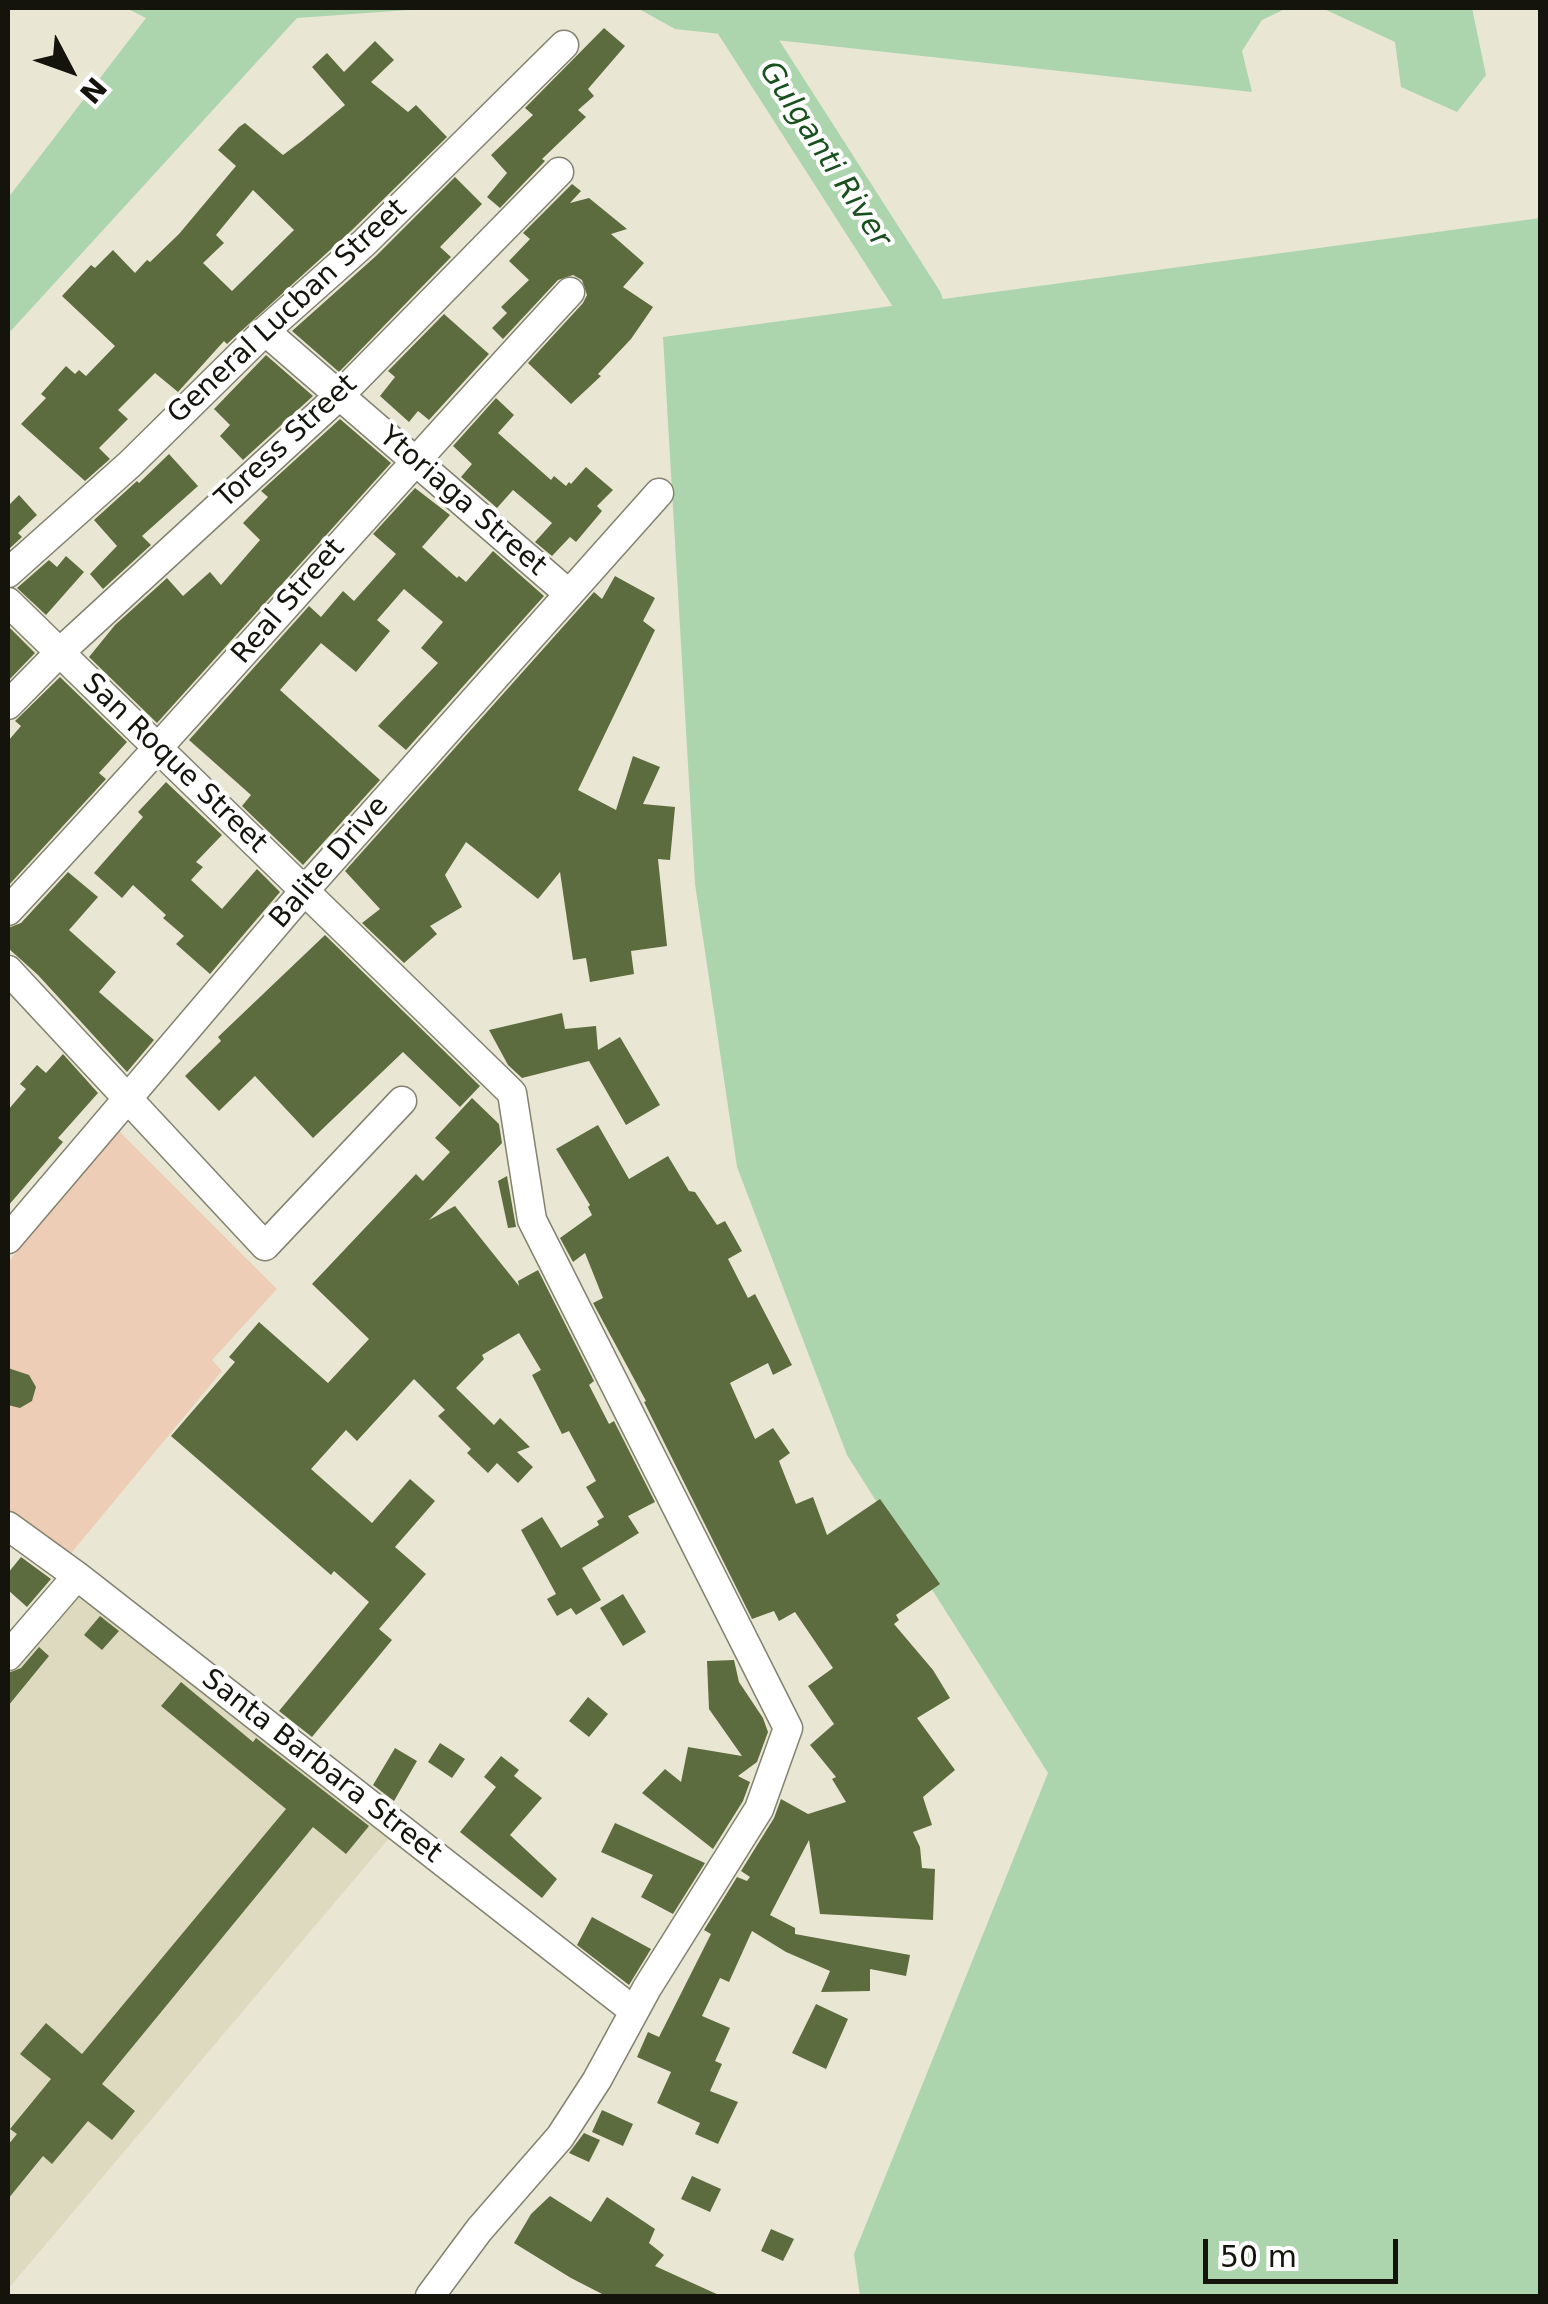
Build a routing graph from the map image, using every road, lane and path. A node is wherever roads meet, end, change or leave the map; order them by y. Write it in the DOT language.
graph roads {
  1 [pos="564,45"];
  2 [pos="559,172"];
  3 [pos="570,292"];
  4 [pos="265,331"];
  5 [pos="340,395"];
  6 [pos="413,462"];
  7 [pos="659,494"];
  8 [pos="8,574"];
  9 [pos="569,594"];
  10 [pos="8,602"];
  11 [pos="59,653"];
  12 [pos="8,705"];
  13 [pos="158,751"];
  14 [pos="306,890"];
  15 [pos="8,912"];
  16 [pos="8,970"];
  17 [pos="128,1096"];
  18 [pos="402,1101"];
  19 [pos="8,1238"];
  20 [pos="8,1526"];
  21 [pos="76,1576"];
  22 [pos="8,1656"];
  23 [pos="634,2011"];
  24 [pos="430,2296"];
  1 -- 4 [label="street, General Lucban Street"];
  2 -- 5 [label="street, Toress Street"];
  3 -- 6 [label="street, Real Street"];
  4 -- 5 [label="street, Ytoriaga Street"];
  4 -- 8 [label="street, General Lucban Street"];
  5 -- 6 [label="street, Ytoriaga Street"];
  5 -- 11 [label="street, Toress Street"];
  6 -- 9 [label="street, Ytoriaga Street"];
  6 -- 13 [label="street, Real Street"];
  7 -- 9 [label="street, Balite Drive"];
  9 -- 14 [label="street, Balite Drive"];
  10 -- 11 [label="street, San Roque Street"];
  11 -- 12 [label="street, Toress Street"];
  11 -- 13 [label="street, San Roque Street"];
  13 -- 14 [label="street, San Roque Street"];
  13 -- 15 [label="street, Real Street"];
  14 -- 17 [label="street, Balite Drive"];
  14 -- 23 [label="street, San Roque Street"];
  16 -- 17 [label="street"];
  17 -- 18 [label="street"];
  17 -- 19 [label="street, Balite Drive"];
  20 -- 21 [label="street, Santa Barbara Street"];
  21 -- 22 [label="street"];
  21 -- 23 [label="street, Santa Barbara Street"];
  23 -- 24 [label="street"];
}
